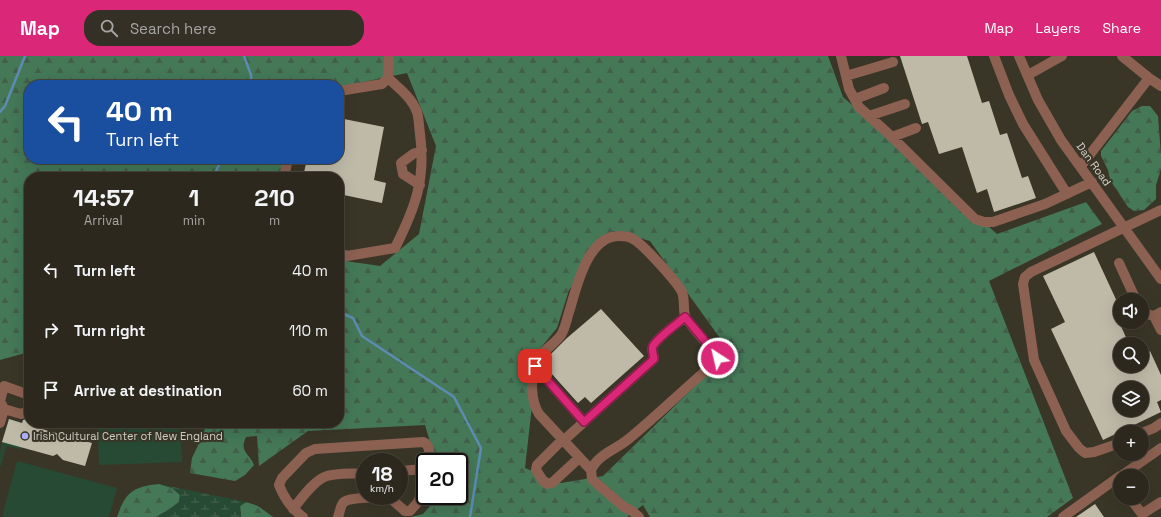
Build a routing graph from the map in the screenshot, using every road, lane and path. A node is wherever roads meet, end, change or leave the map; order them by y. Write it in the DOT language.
graph roads {
  1 [pos="389,56"];
  2 [pos="841,56"];
  3 [pos="994,56"];
  4 [pos="1019,56"];
  5 [pos="1062,56"];
  6 [pos="1122,56"];
  7 [pos="894,62"];
  8 [pos="846,76"];
  9 [pos="1028,76"];
  10 [pos="388,78"];
  11 [pos="1149,78"];
  12 [pos="1161,86"];
  13 [pos="884,88"];
  14 [pos="344,90"];
  15 [pos="855,99"];
  16 [pos="905,104"];
  17 [pos="869,116"];
  18 [pos="916,128"];
  19 [pos="892,136"];
  20 [pos="422,150"];
  21 [pos="1081,166"];
  22 [pos="1092,182"];
  23 [pos="420,185"];
  24 [pos="1067,194"];
  25 [pos="1159,214"];
  26 [pos="1124,227"];
  27 [pos="344,255"];
  28 [pos="1119,263"];
  29 [pos="1161,279"];
  30 [pos="1133,293"];
  31 [pos="1158,314"];
  32 [pos="685,317"];
  33 [pos="1161,330"];
  34 [pos="535,366"];
  35 [pos="24,393"];
  36 [pos="4,409"];
  37 [pos="24,413"];
  38 [pos="584,422"];
  39 [pos="0,423"];
  40 [pos="1161,423"];
  41 [pos="1149,430"];
  42 [pos="562,440"];
  43 [pos="1113,445"];
  44 [pos="1161,448"];
  45 [pos="428,453"];
  46 [pos="579,458"];
  47 [pos="1133,469"];
  48 [pos="591,470"];
  49 [pos="356,474"];
  50 [pos="1113,483"];
  51 [pos="1161,502"];
  52 [pos="416,504"];
  53 [pos="1135,505"];
  54 [pos="293,509"];
  55 [pos="303,517"];
  56 [pos="338,517"];
  57 [pos="639,517"];
  58 [pos="1063,517"];
  1 -- 10 [label="street"];
  2 -- 8 [label="street"];
  3 -- 24 [label="street"];
  4 -- 9 [label="street, Dan Road"];
  5 -- 9 [label="street"];
  6 -- 11 [label="street"];
  7 -- 8 [label="street"];
  8 -- 15 [label="street"];
  9 -- 21 [label="street, Dan Road"];
  10 -- 14 [label="street"];
  10 -- 20 [label="street"];
  11 -- 12 [label="street"];
  11 -- 21 [label="street"];
  13 -- 15 [label="street"];
  15 -- 17 [label="street"];
  16 -- 17 [label="street"];
  17 -- 19 [label="street"];
  18 -- 19 [label="street"];
  19 -- 24 [label="street"];
  20 -- 23 [label="street"];
  20 -- 23 [label="street"];
  21 -- 22 [label="street, Dan Road"];
  22 -- 24 [label="street"];
  22 -- 26 [label="street, Dan Road"];
  23 -- 27 [label="street"];
  25 -- 26 [label="street"];
  26 -- 29 [label="street, Dan Road"];
  26 -- 43 [label="street"];
  28 -- 30 [label="street"];
  31 -- 33 [label="street"];
  32 -- 34 [label="street"];
  32 -- 38 [label="street"];
  32 -- 48 [label="street"];
  34 -- 38 [label="street"];
  34 -- 42 [label="street"];
  35 -- 36 [label="street"];
  36 -- 37 [label="street"];
  36 -- 39 [label="street"];
  38 -- 42 [label="street"];
  40 -- 41 [label="street"];
  42 -- 46 [label="street"];
  42 -- 46 [label="street"];
  44 -- 47 [label="street"];
  45 -- 54 [label="street"];
  46 -- 48 [label="street"];
  48 -- 57 [label="street"];
  49 -- 54 [label="street"];
  50 -- 58 [label="street"];
  51 -- 53 [label="street"];
  52 -- 56 [label="street"];
  54 -- 55 [label="street"];
}
